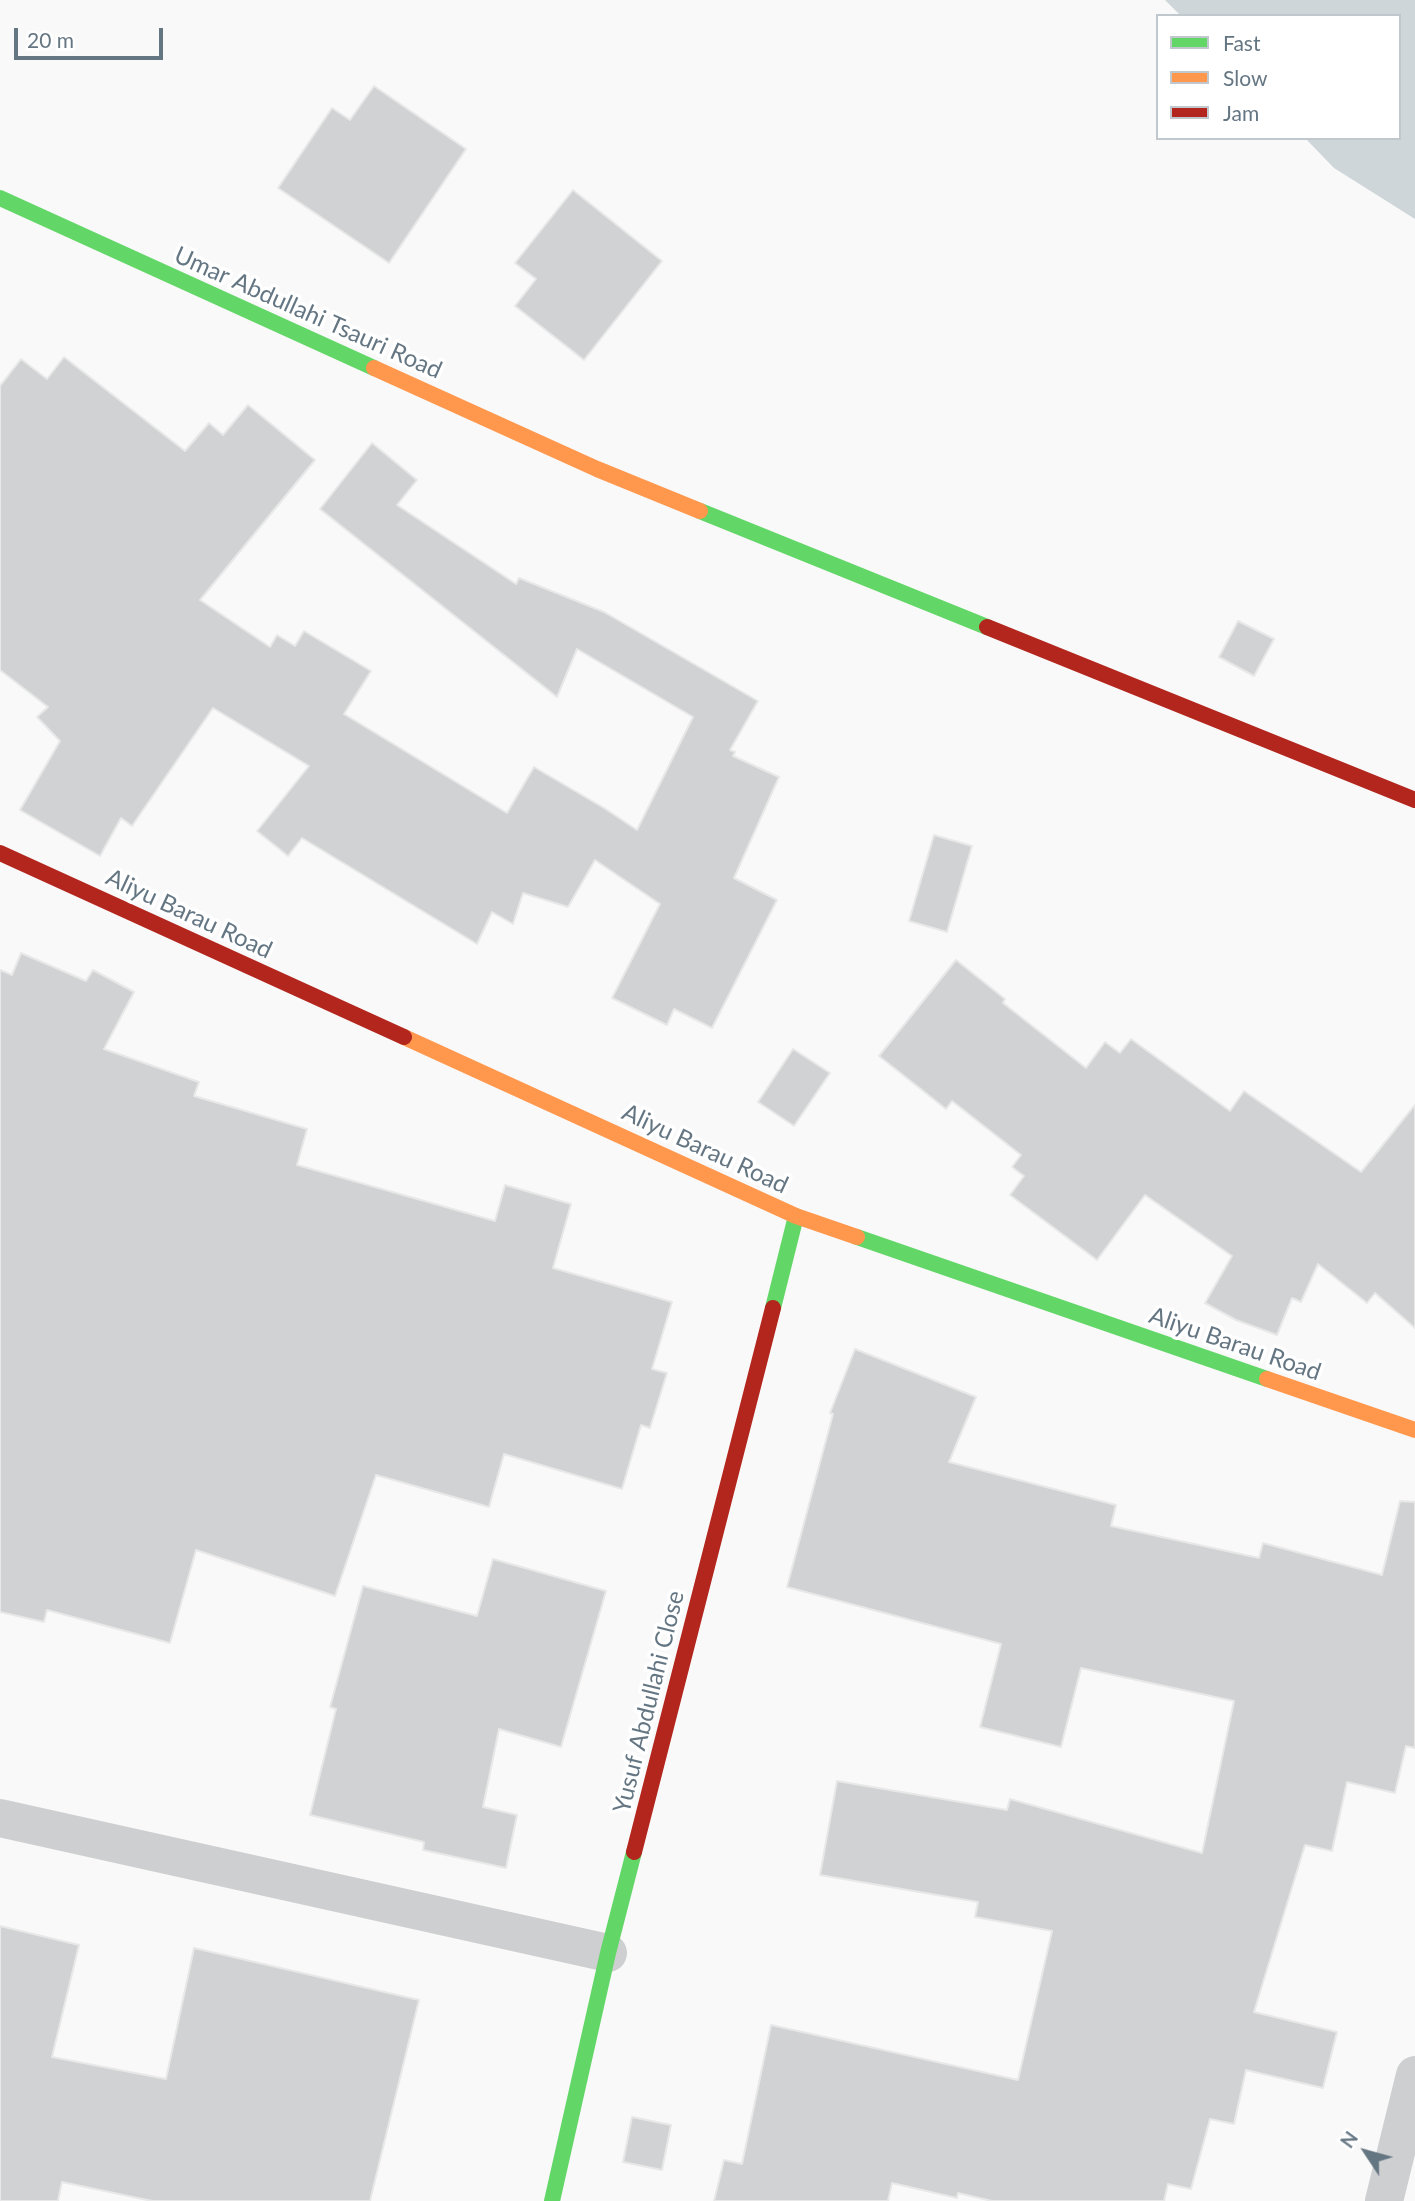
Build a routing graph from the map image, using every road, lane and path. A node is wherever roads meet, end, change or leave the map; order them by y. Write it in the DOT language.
graph roads {
  1 [pos="0,198"];
  2 [pos="1415,800"];
  3 [pos="0,853"];
  4 [pos="796,1216"];
  5 [pos="1415,1430"];
  6 [pos="0,1818"];
  7 [pos="608,1953"];
  8 [pos="1415,2075"];
  9 [pos="552,2201"];
  10 [pos="1384,2201"];
  1 -- 2 [label="street, Umar Abdullahi Tsauri Road"];
  3 -- 4 [label="street, Aliyu Barau Road"];
  4 -- 5 [label="street, Aliyu Barau Road"];
  4 -- 7 [label="street, Yusuf Abdullahi Close"];
  6 -- 7 [label="street"];
  7 -- 9 [label="street, Yusuf Abdullahi Close"];
  8 -- 10 [label="street"];
}
